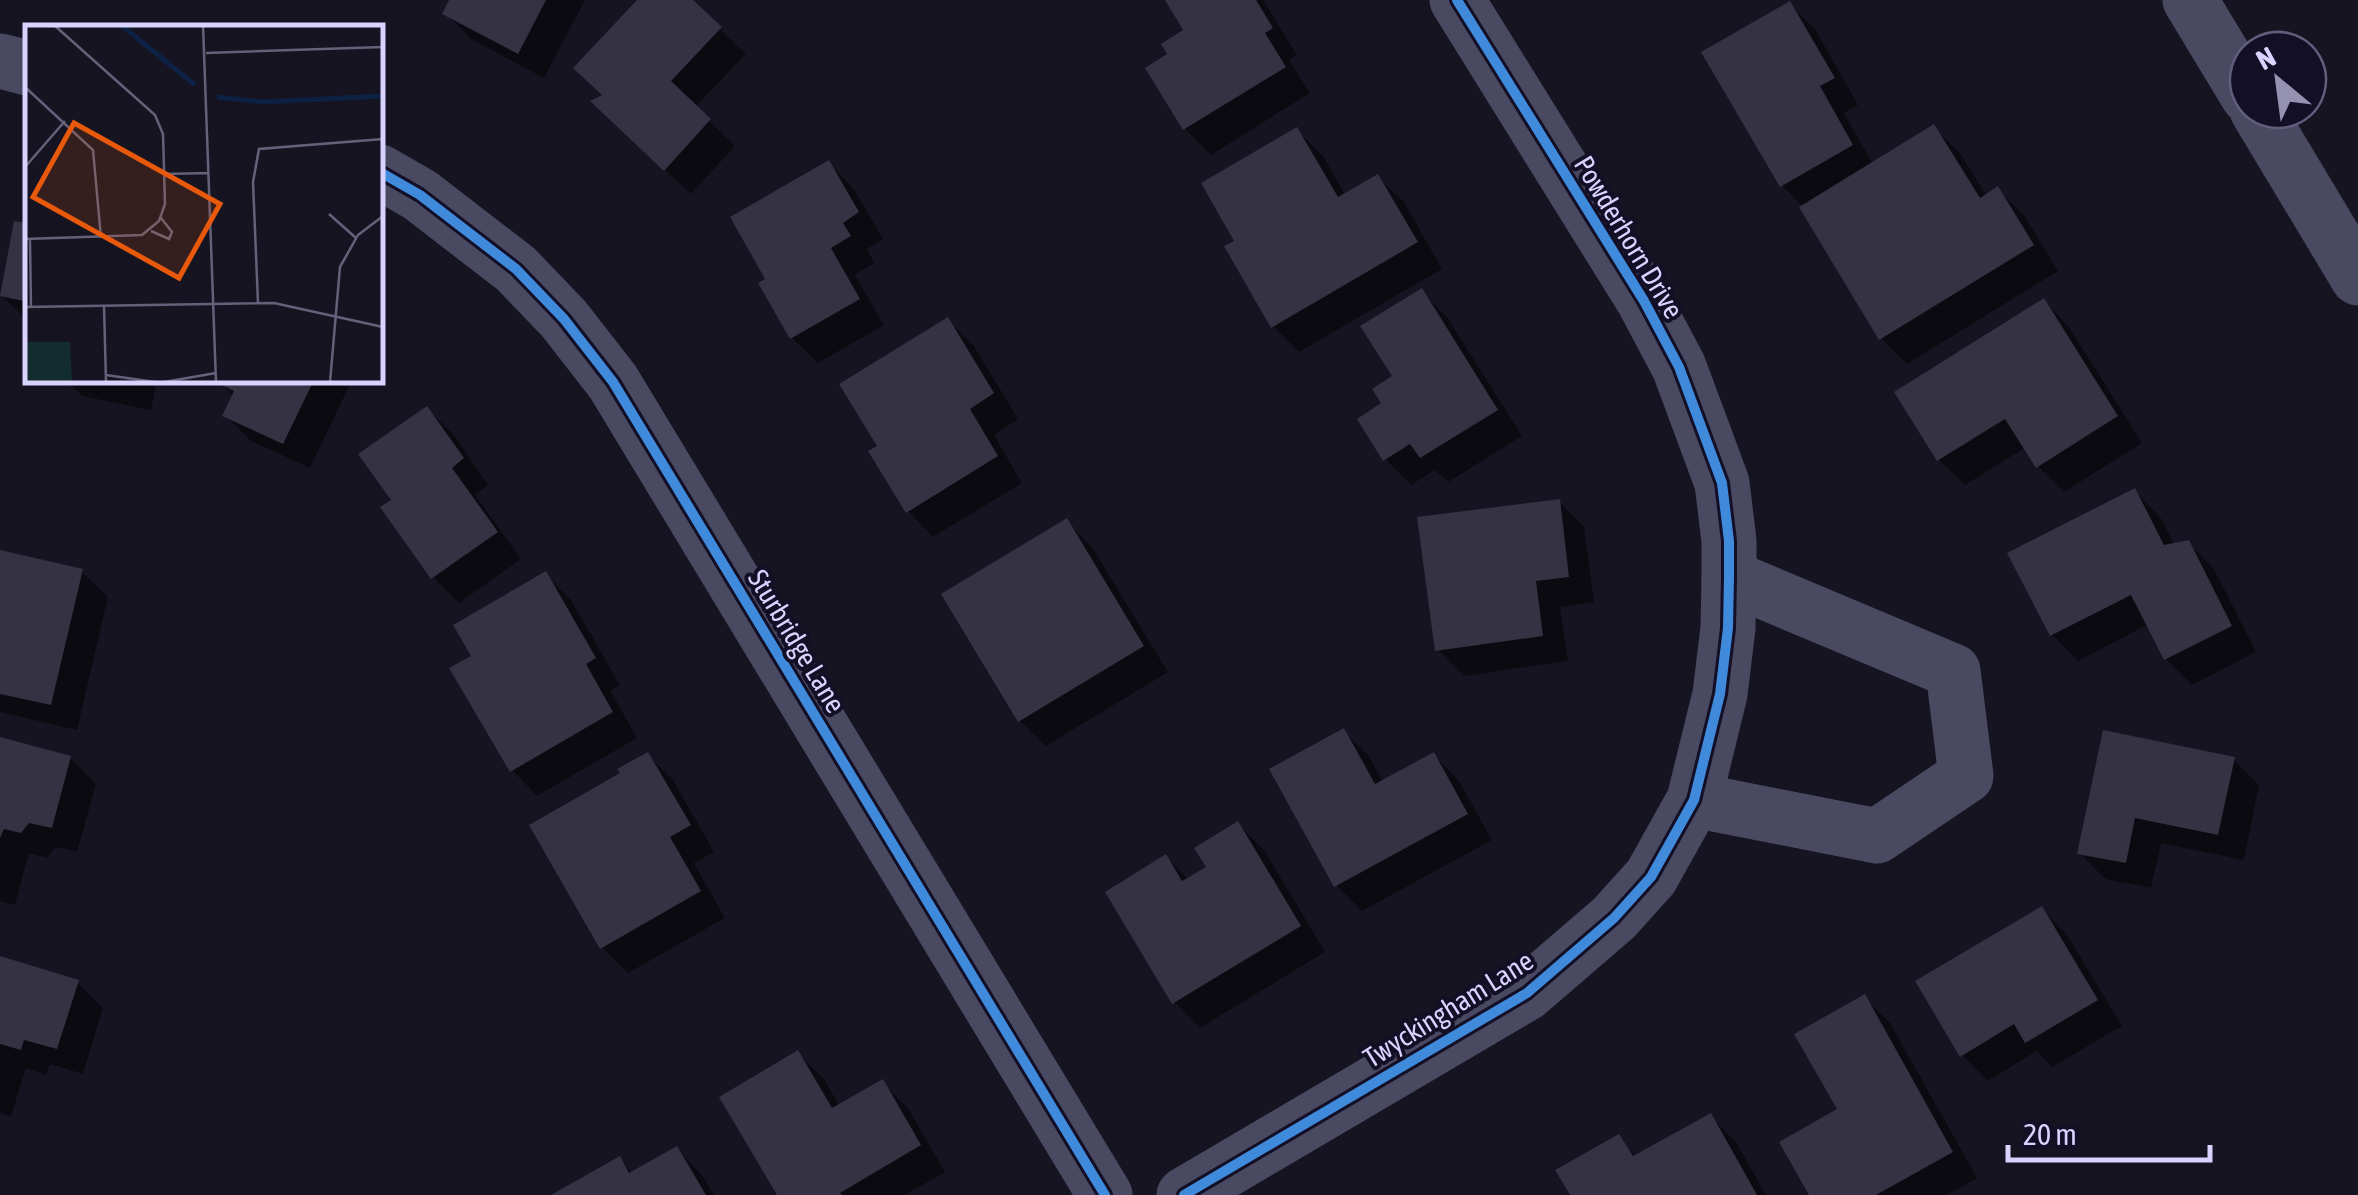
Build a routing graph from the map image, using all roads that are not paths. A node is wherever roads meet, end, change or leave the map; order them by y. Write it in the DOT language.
graph roads {
  1 [pos="2190,0"];
  2 [pos="1471,5"];
  3 [pos="0,61"];
  4 [pos="2228,63"];
  5 [pos="25,67"];
  6 [pos="2269,130"];
  7 [pos="382,173"];
  8 [pos="2358,278"];
  9 [pos="1729,577"];
  10 [pos="1720,694"];
  11 [pos="1694,800"];
  12 [pos="1105,1195"];
  13 [pos="1184,1195"];
  1 -- 4 [label="street"];
  2 -- 9 [label="street, Powderhorn Drive"];
  3 -- 5 [label="street"];
  6 -- 8 [label="street"];
  7 -- 12 [label="street, Sturbridge Lane"];
  9 -- 10 [label="street, Powderhorn Drive"];
  9 -- 11 [label="street"];
  10 -- 11 [label="street, Twyckingham Lane"];
  11 -- 13 [label="street, Twyckingham Lane"];
}
